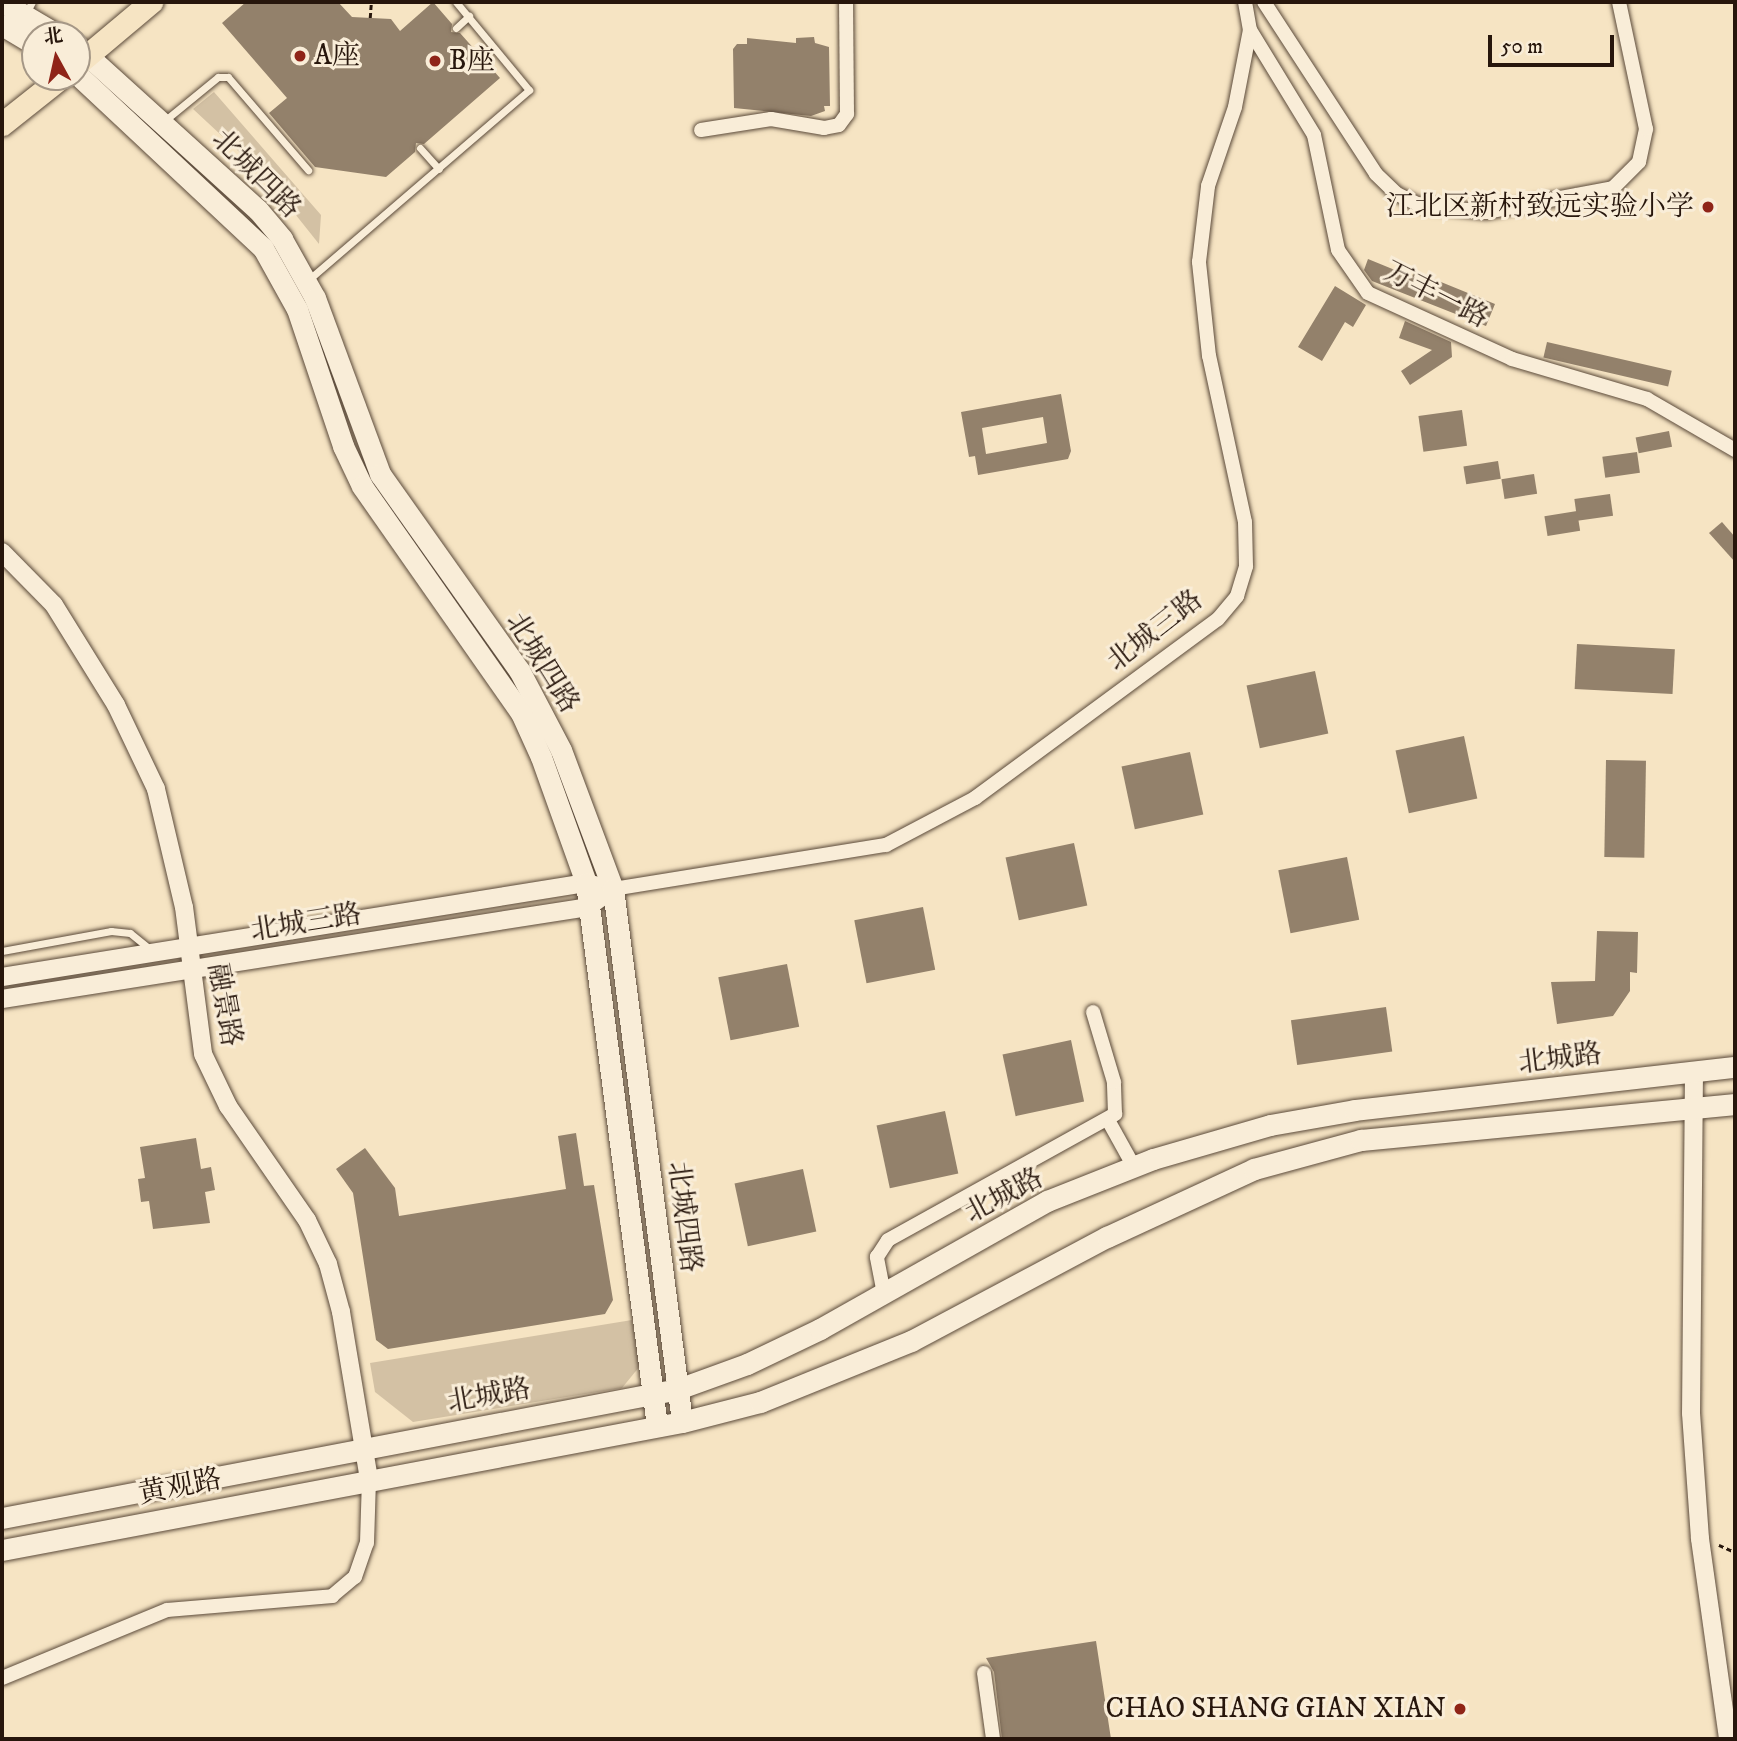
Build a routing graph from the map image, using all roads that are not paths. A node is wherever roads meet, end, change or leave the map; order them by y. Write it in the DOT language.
graph roads {
  1 [pos="2,2"];
  2 [pos="127,2"];
  3 [pos="151,2"];
  4 [pos="456,2"];
  5 [pos="846,2"];
  6 [pos="1245,2"];
  7 [pos="1264,2"];
  8 [pos="1619,2"];
  9 [pos="22,6"];
  10 [pos="469,16"];
  11 [pos="41,21"];
  12 [pos="2,25"];
  13 [pos="456,28"];
  14 [pos="1250,30"];
  15 [pos="21,37"];
  16 [pos="91,43"];
  17 [pos="91,48"];
  18 [pos="91,66"];
  19 [pos="91,69"];
  20 [pos="21,90"];
  21 [pos="43,91"];
  22 [pos="2,105"];
  23 [pos="162,122"];
  24 [pos="2,124"];
  25 [pos="701,130"];
  26 [pos="420,148"];
  27 [pos="439,169"];
  28 [pos="308,170"];
  29 [pos="299,288"];
  30 [pos="1735,450"];
  31 [pos="2,552"];
  32 [pos="586,883"];
  33 [pos="613,889"];
  34 [pos="588,907"];
  35 [pos="188,945"];
  36 [pos="2,951"];
  37 [pos="151,951"];
  38 [pos="190,967"];
  39 [pos="2,977"];
  40 [pos="2,999"];
  41 [pos="1093,1012"];
  42 [pos="1735,1067"];
  43 [pos="1694,1071"];
  44 [pos="1735,1104"];
  45 [pos="1695,1109"];
  46 [pos="1108,1120"];
  47 [pos="1133,1167"];
  48 [pos="884,1294"];
  49 [pos="678,1389"];
  50 [pos="653,1396"];
  51 [pos="682,1422"];
  52 [pos="657,1426"];
  53 [pos="364,1447"];
  54 [pos="369,1480"];
  55 [pos="2,1518"];
  56 [pos="2,1550"];
  57 [pos="984,1673"];
  58 [pos="2,1678"];
  59 [pos="1728,1690"];
  60 [pos="993,1739"];
  61 [pos="1728,1739"];
  1 -- 9 [label="main road"];
  2 -- 16 [label="main road"];
  3 -- 17 [label="main road"];
  4 -- 10 [label="lane"];
  5 -- 25 [label="street"];
  6 -- 14 [label="street, 万丰一路"];
  7 -- 8 [label="street"];
  9 -- 11 [label="main road"];
  10 -- 13 [label="lane"];
  10 -- 27 [label="lane"];
  12 -- 15 [label="main road"];
  14 -- 30 [label="street, 万丰一路"];
  14 -- 33 [label="street, 北城三路"];
  18 -- 23 [label="main road, 北城四路"];
  19 -- 29 [label="main road, 北城四路"];
  20 -- 22 [label="main road"];
  21 -- 24 [label="main road"];
  23 -- 28 [label="lane"];
  23 -- 29 [label="main road, 北城四路"];
  26 -- 27 [label="lane"];
  27 -- 29 [label="lane"];
  29 -- 32 [label="main road, 北城四路"];
  29 -- 33 [label="main road, 北城四路"];
  31 -- 35 [label="street, 融景路"];
  32 -- 33 [label="street, 北城三路"];
  32 -- 34 [label="main road, 北城四路"];
  32 -- 35 [label="street, 北城三路"];
  33 -- 34 [label="street, 北城三路"];
  33 -- 49 [label="main road, 北城四路"];
  34 -- 38 [label="street, 北城三路"];
  34 -- 50 [label="main road, 北城四路"];
  35 -- 37 [label="street, 北城三路"];
  35 -- 38 [label="street, 融景路"];
  36 -- 37 [label="lane"];
  37 -- 39 [label="street, 北城三路"];
  38 -- 40 [label="street, 北城三路"];
  38 -- 53 [label="street, 融景路"];
  41 -- 46 [label="street"];
  42 -- 43 [label="main road, 北城路"];
  43 -- 45 [label="street"];
  43 -- 47 [label="main road, 北城路"];
  44 -- 45 [label="main road"];
  45 -- 51 [label="main road"];
  45 -- 59 [label="street"];
  46 -- 47 [label="street"];
  46 -- 48 [label="street"];
  47 -- 48 [label="main road, 北城路"];
  48 -- 49 [label="main road, 北城路"];
  49 -- 50 [label="main road, 北城路"];
  49 -- 51 [label="main road, 北城四路"];
  50 -- 52 [label="main road, 北城四路"];
  50 -- 53 [label="main road, 北城路"];
  51 -- 52 [label="main road"];
  52 -- 54 [label="main road"];
  53 -- 54 [label="street, 融景路"];
  53 -- 55 [label="main road, 黄观路"];
  54 -- 56 [label="main road, 黄观路"];
  54 -- 58 [label="street"];
  57 -- 60 [label="street"];
  59 -- 61 [label="street"];
}
